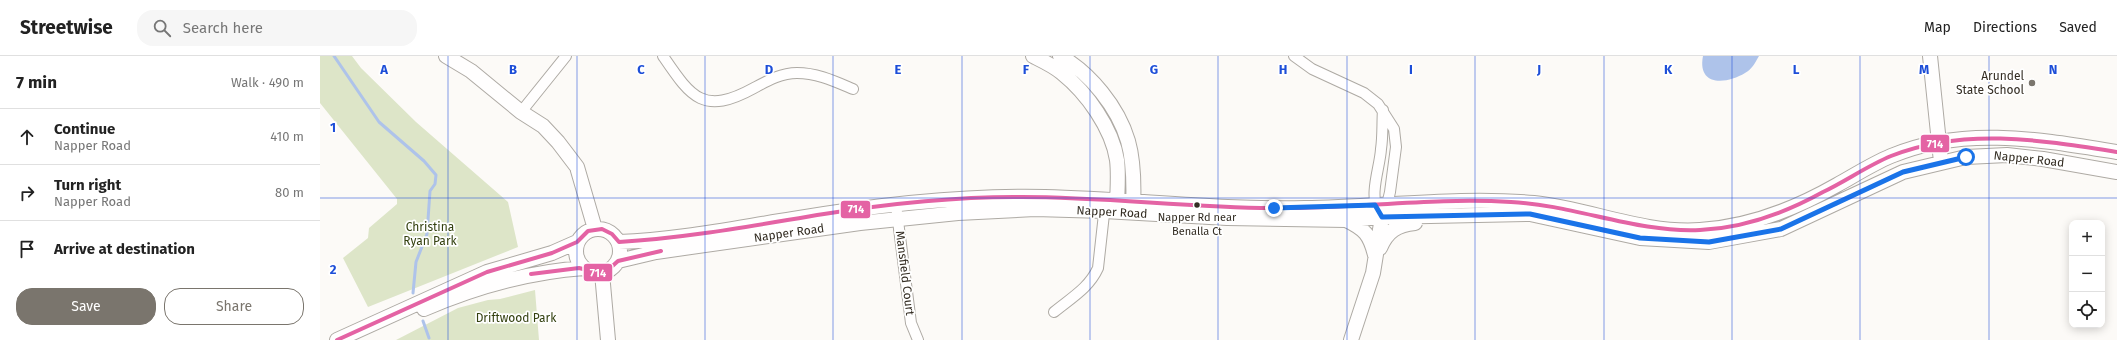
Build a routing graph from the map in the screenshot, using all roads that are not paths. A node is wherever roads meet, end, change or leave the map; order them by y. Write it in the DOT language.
graph roads {
  1 [pos="446,56"];
  2 [pos="566,56"];
  3 [pos="663,56"];
  4 [pos="1033,56"];
  5 [pos="1060,56"];
  6 [pos="1294,56"];
  7 [pos="1930,56"];
  8 [pos="853,89"];
  9 [pos="1383,110"];
  10 [pos="521,112"];
  11 [pos="1938,142"];
  12 [pos="2117,152"];
  13 [pos="1941,162"];
  14 [pos="2117,172"];
  15 [pos="896,205"];
  16 [pos="1111,206"];
  17 [pos="1133,207"];
  18 [pos="1382,209"];
  19 [pos="1475,214"];
  20 [pos="898,219"];
  21 [pos="1346,220"];
  22 [pos="594,229"];
  23 [pos="577,242"];
  24 [pos="619,242"];
  25 [pos="1376,257"];
  26 [pos="618,261"];
  27 [pos="584,268"];
  28 [pos="602,273"];
  29 [pos="1054,312"];
  30 [pos="337,340"];
  31 [pos="356,340"];
  32 [pos="608,340"];
  33 [pos="918,340"];
  34 [pos="1352,340"];
  1 -- 10 [label="main road"];
  2 -- 10 [label="street"];
  3 -- 8 [label="street"];
  4 -- 16 [label="main road"];
  5 -- 17 [label="main road"];
  6 -- 9 [label="street"];
  7 -- 11 [label="main road"];
  9 -- 18 [label="street"];
  9 -- 18 [label="street"];
  10 -- 22 [label="main road"];
  11 -- 12 [label="main road, Napper Road"];
  11 -- 13 [label="main road"];
  11 -- 18 [label="main road, Napper Road"];
  13 -- 14 [label="main road, Napper Road"];
  13 -- 19 [label="main road, Napper Road"];
  15 -- 16 [label="main road, Napper Road"];
  15 -- 20 [label="street, Mansfield Court"];
  15 -- 24 [label="main road, Napper Road"];
  16 -- 17 [label="main road, Napper Road"];
  16 -- 20 [label="main road, Napper Road"];
  16 -- 29 [label="street"];
  17 -- 18 [label="main road, Napper Road"];
  17 -- 21 [label="main road, Napper Road"];
  18 -- 19 [label="main road, Napper Road"];
  18 -- 21 [label="main road, Napper Road"];
  18 -- 25 [label="main road"];
  19 -- 25 [label="main road"];
  20 -- 26 [label="main road, Napper Road"];
  20 -- 33 [label="street, Mansfield Court"];
  21 -- 25 [label="main road"];
  22 -- 23 [label="main road"];
  22 -- 24 [label="main road"];
  23 -- 27 [label="main road"];
  23 -- 30 [label="main road"];
  24 -- 26 [label="main road"];
  25 -- 34 [label="main road"];
  26 -- 28 [label="main road"];
  27 -- 28 [label="main road"];
  27 -- 31 [label="main road"];
  28 -- 32 [label="main road"];
}
